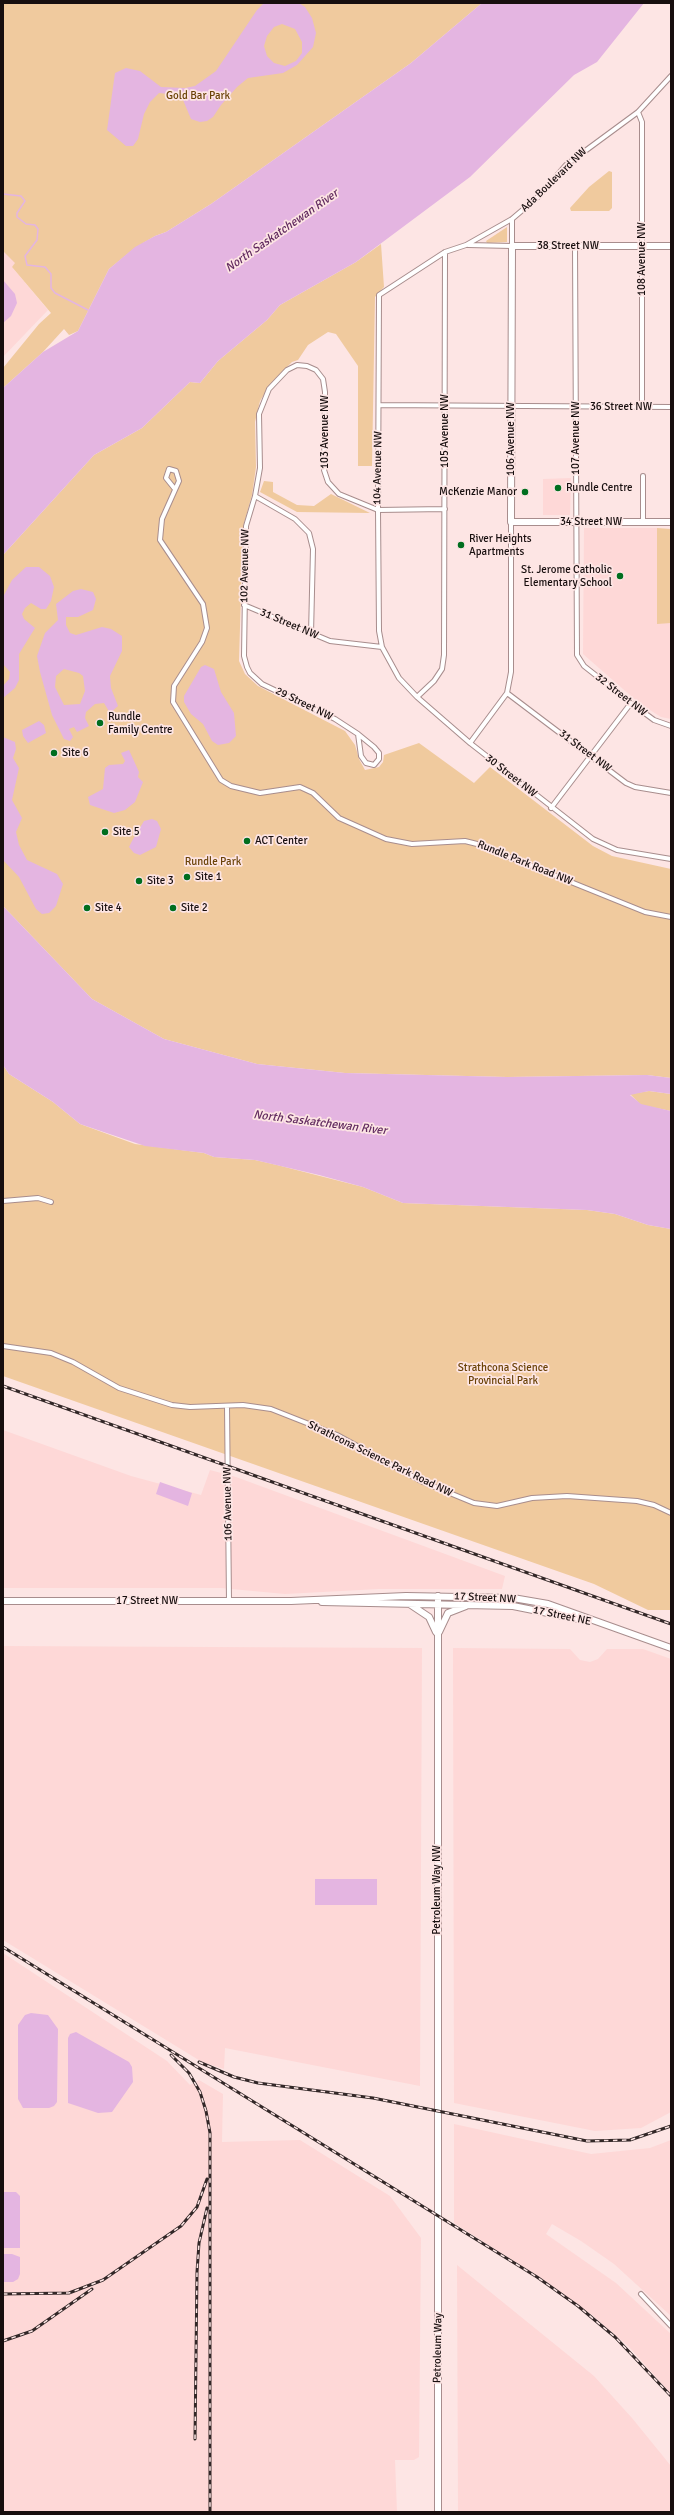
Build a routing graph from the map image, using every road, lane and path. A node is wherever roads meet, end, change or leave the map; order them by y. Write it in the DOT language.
graph roads {
  1 [pos="671,76"];
  2 [pos="638,112"];
  3 [pos="512,219"];
  4 [pos="466,245"];
  5 [pos="512,246"];
  6 [pos="576,246"];
  7 [pos="642,246"];
  8 [pos="671,246"];
  9 [pos="445,252"];
  10 [pos="384,291"];
  11 [pos="307,366"];
  12 [pos="379,405"];
  13 [pos="445,405"];
  14 [pos="511,407"];
  15 [pos="576,407"];
  16 [pos="642,407"];
  17 [pos="671,407"];
  18 [pos="643,476"];
  19 [pos="174,488"];
  20 [pos="255,496"];
  21 [pos="444,509"];
  22 [pos="378,510"];
  23 [pos="511,522"];
  24 [pos="577,522"];
  25 [pos="643,522"];
  26 [pos="671,522"];
  27 [pos="244,605"];
  28 [pos="311,634"];
  29 [pos="382,647"];
  30 [pos="577,655"];
  31 [pos="250,673"];
  32 [pos="507,693"];
  33 [pos="417,697"];
  34 [pos="631,704"];
  35 [pos="671,726"];
  36 [pos="358,734"];
  37 [pos="470,743"];
  38 [pos="591,755"];
  39 [pos="671,793"];
  40 [pos="551,808"];
  41 [pos="671,860"];
  42 [pos="671,917"];
  43 [pos="3,1201"];
  44 [pos="51,1202"];
  45 [pos="3,1346"];
  46 [pos="227,1406"];
  47 [pos="671,1513"];
  48 [pos="438,1596"];
  49 [pos="3,1601"];
  50 [pos="291,1601"];
  51 [pos="229,1602"];
  52 [pos="407,1604"];
  53 [pos="438,1604"];
  54 [pos="470,1604"];
  55 [pos="605,1625"];
  56 [pos="437,1636"];
  57 [pos="671,1648"];
  58 [pos="439,2184"];
  59 [pos="641,2294"];
  60 [pos="671,2326"];
  61 [pos="438,2512"];
  1 -- 2 [label="street, Ada Boulevard NW"];
  2 -- 3 [label="street, Ada Boulevard NW"];
  2 -- 7 [label="street, 108 Avenue NW"];
  3 -- 4 [label="street, Ada Boulevard NW"];
  3 -- 5 [label="street, 106 Avenue NW"];
  4 -- 5 [label="street, 38 Street NW"];
  4 -- 9 [label="street, Ada Boulevard NW"];
  5 -- 6 [label="street, 38 Street NW"];
  5 -- 14 [label="street, 106 Avenue NW"];
  6 -- 7 [label="street, 38 Street NW"];
  6 -- 15 [label="street, 107 Avenue NW"];
  7 -- 8 [label="street, 38 Street NW"];
  7 -- 16 [label="street, 108 Avenue NW"];
  9 -- 10 [label="street, Ada Boulevard NW"];
  9 -- 13 [label="street, 105 Avenue NW"];
  10 -- 12 [label="street, 104 Avenue NW"];
  11 -- 20 [label="street, 102 Avenue NW"];
  11 -- 22 [label="street, 103 Avenue NW"];
  12 -- 13 [label="street, 36 Street NW"];
  12 -- 22 [label="street, 104 Avenue NW"];
  13 -- 14 [label="street, 36 Street NW"];
  13 -- 21 [label="street, 105 Avenue NW"];
  14 -- 15 [label="street, 36 Street NW"];
  14 -- 23 [label="street, 106 Avenue NW"];
  15 -- 16 [label="street, 36 Street NW"];
  15 -- 24 [label="street, 107 Avenue NW"];
  16 -- 17 [label="street, 36 Street NW"];
  18 -- 25 [label="street"];
  19 -- 42 [label="street, Rundle Park Road NW"];
  20 -- 27 [label="street, 102 Avenue NW"];
  20 -- 28 [label="street"];
  21 -- 22 [label="street"];
  21 -- 33 [label="street, 105 Avenue NW"];
  22 -- 29 [label="street, 104 Avenue NW"];
  23 -- 24 [label="street, 34 Street NW"];
  23 -- 32 [label="street, 106 Avenue NW"];
  24 -- 25 [label="street, 34 Street NW"];
  24 -- 30 [label="street, 107 Avenue NW"];
  25 -- 26 [label="street, 34 Street NW"];
  27 -- 28 [label="street, 31 Street NW"];
  27 -- 31 [label="street, 102 Avenue NW"];
  28 -- 29 [label="street, 31 Street NW"];
  29 -- 33 [label="street, 30 Street NW"];
  30 -- 34 [label="street, 32 Street NW"];
  31 -- 36 [label="street, 29 Street NW"];
  32 -- 37 [label="street, 106 Avenue NW"];
  32 -- 38 [label="street, 31 Street NW"];
  33 -- 37 [label="street, 30 Street NW"];
  34 -- 35 [label="street, 32 Street NW"];
  34 -- 38 [label="street"];
  36 -- 36 [label="street, 29 Street NW"];
  37 -- 40 [label="street, 30 Street NW"];
  38 -- 39 [label="street, 31 Street NW"];
  38 -- 40 [label="street"];
  40 -- 41 [label="street, 30 Street NW"];
  43 -- 44 [label="street"];
  45 -- 46 [label="street, Strathcona Science Park Road NW"];
  46 -- 47 [label="street, Strathcona Science Park Road NW"];
  46 -- 51 [label="street, 106 Avenue NW"];
  48 -- 50 [label="street, 17 Street NW"];
  48 -- 53 [label="street, Petroleum Way NW"];
  48 -- 55 [label="street, 17 Street NW"];
  49 -- 51 [label="street, 17 Street NW"];
  50 -- 51 [label="street, 17 Street NW"];
  50 -- 52 [label="street, 17 Street NW"];
  52 -- 53 [label="street"];
  52 -- 56 [label="street"];
  53 -- 54 [label="street, 17 Street NW"];
  53 -- 56 [label="street, Petroleum Way NW"];
  54 -- 55 [label="street, 17 Street NE"];
  54 -- 56 [label="street"];
  55 -- 57 [label="street, 17 Street NW"];
  56 -- 58 [label="street, Petroleum Way NW"];
  58 -- 61 [label="street, Petroleum Way"];
  59 -- 60 [label="street"];
}
